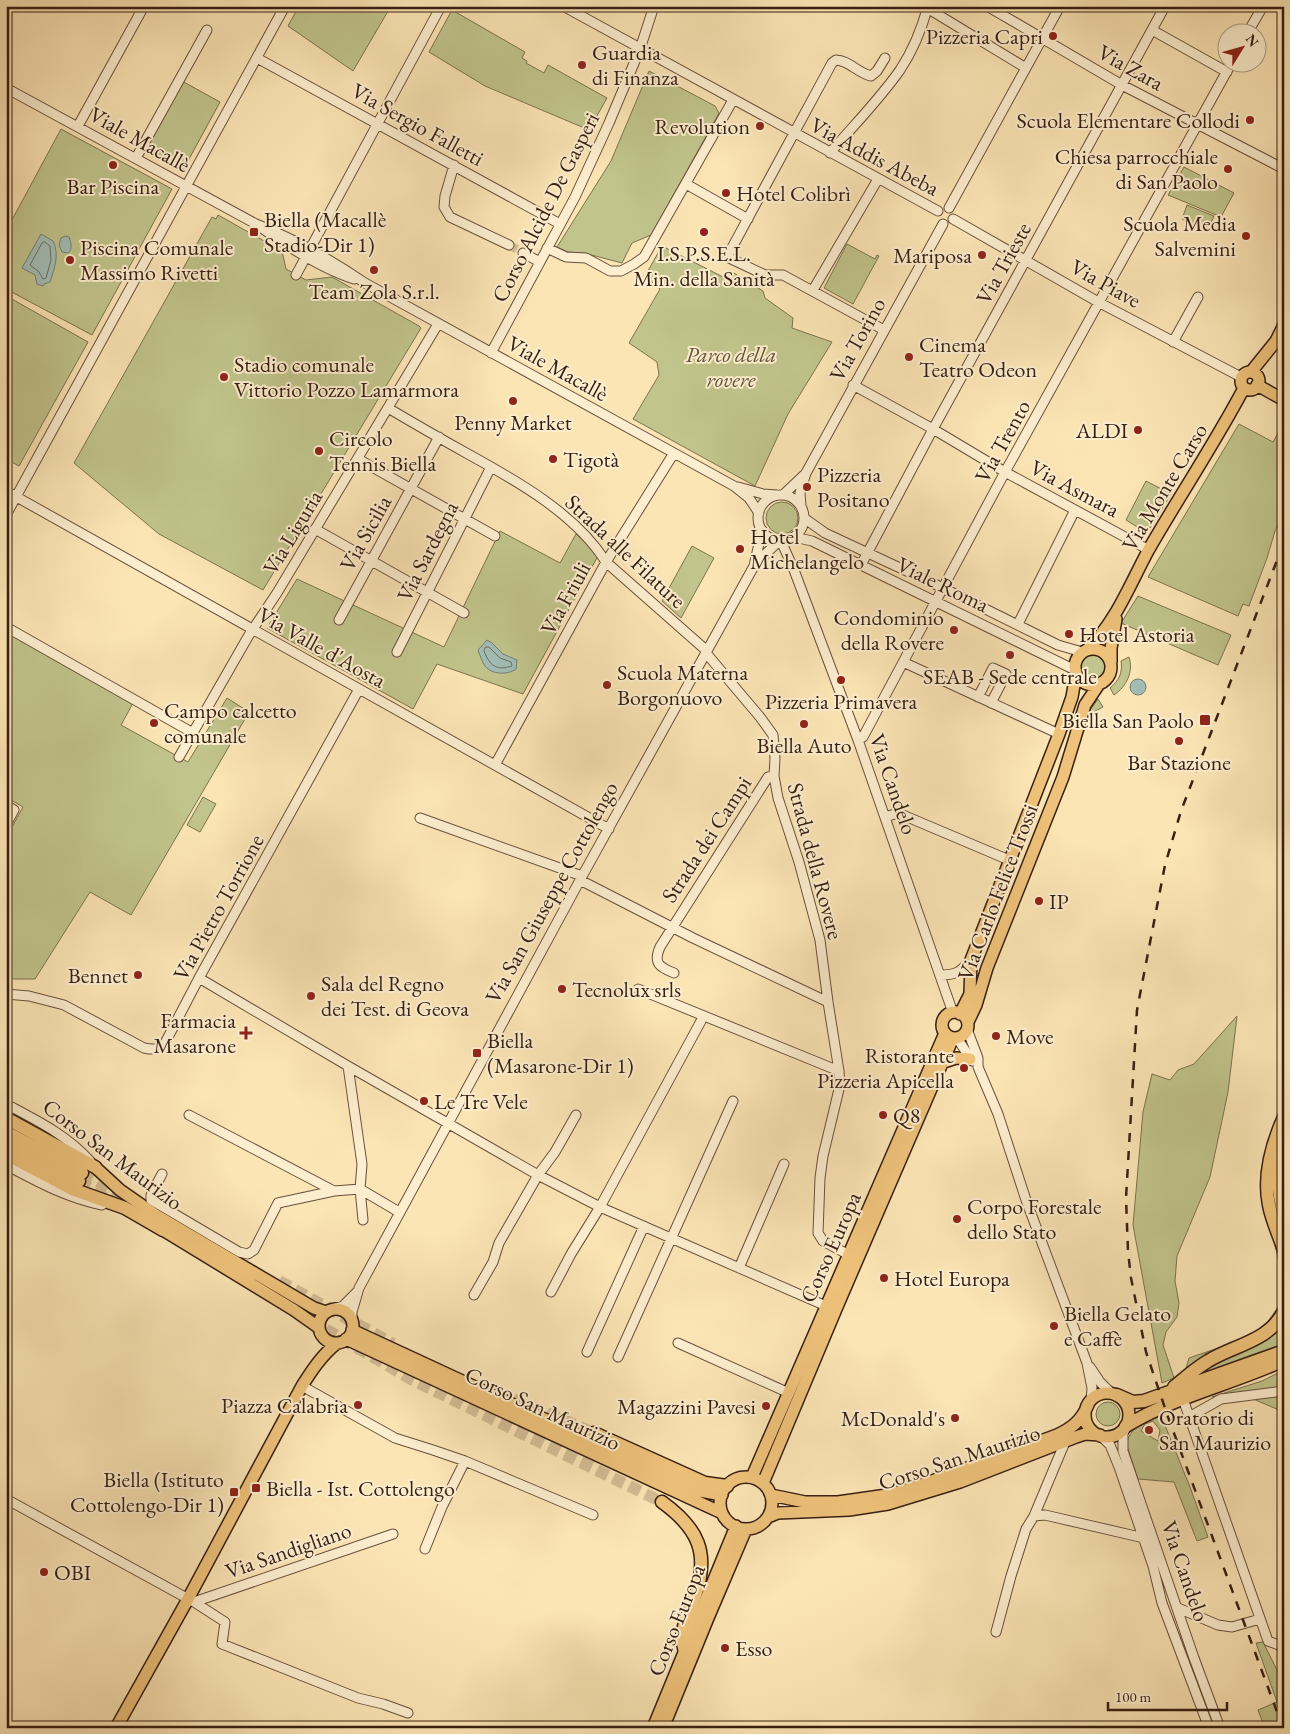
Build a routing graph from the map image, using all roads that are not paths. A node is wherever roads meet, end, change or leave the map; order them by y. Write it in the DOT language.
graph roads {
  1 [pos="144,6"];
  2 [pos="285,6"];
  3 [pos="441,6"];
  4 [pos="563,6"];
  5 [pos="654,6"];
  6 [pos="987,6"];
  7 [pos="1060,6"];
  8 [pos="1165,6"];
  9 [pos="1263,6"];
  10 [pos="928,7"];
  11 [pos="1254,22"];
  12 [pos="207,30"];
  13 [pos="1152,30"];
  14 [pos="1042,39"];
  15 [pos="640,48"];
  16 [pos="257,58"];
  17 [pos="885,58"];
  18 [pos="1218,67"];
  19 [pos="1026,68"];
  20 [pos="1227,72"];
  21 [pos="1122,84"];
  22 [pos="6,88"];
  23 [pos="732,100"];
  24 [pos="378,124"];
  25 [pos="1198,124"];
  26 [pos="78,126"];
  27 [pos="793,134"];
  28 [pos="830,153"];
  29 [pos="136,158"];
  30 [pos="454,166"];
  31 [pos="1284,169"];
  32 [pos="878,179"];
  33 [pos="686,184"];
  34 [pos="187,186"];
  35 [pos="950,208"];
  36 [pos="938,212"];
  37 [pos="748,219"];
  38 [pos="953,219"];
  39 [pos="560,224"];
  40 [pos="943,224"];
  41 [pos="510,245"];
  42 [pos="547,248"];
  43 [pos="523,252"];
  44 [pos="308,253"];
  45 [pos="540,262"];
  46 [pos="1026,262"];
  47 [pos="296,275"];
  48 [pos="813,290"];
  49 [pos="1198,297"];
  50 [pos="1100,303"];
  51 [pos="438,324"];
  52 [pos="1284,325"];
  53 [pos="884,330"];
  54 [pos="1173,342"];
  55 [pos="491,353"];
  56 [pos="1250,380"];
  57 [pos="853,385"];
  58 [pos="1284,400"];
  59 [pos="388,408"];
  60 [pos="933,429"];
  61 [pos="439,438"];
  62 [pos="674,453"];
  63 [pos="358,459"];
  64 [pos="491,467"];
  65 [pos="806,472"];
  66 [pos="1005,472"];
  67 [pos="734,486"];
  68 [pos="410,490"];
  69 [pos="6,491"];
  70 [pos="780,495"];
  71 [pos="16,497"];
  72 [pos="801,506"];
  73 [pos="1075,510"];
  74 [pos="759,514"];
  75 [pos="6,515"];
  76 [pos="804,518"];
  77 [pos="465,519"];
  78 [pos="315,529"];
  79 [pos="762,530"];
  80 [pos="495,536"];
  81 [pos="786,539"];
  82 [pos="1149,550"];
  83 [pos="867,552"];
  84 [pos="371,561"];
  85 [pos="606,562"];
  86 [pos="861,565"];
  87 [pos="754,566"];
  88 [pos="943,588"];
  89 [pos="427,592"];
  90 [pos="935,601"];
  91 [pos="1119,608"];
  92 [pos="464,613"];
  93 [pos="339,620"];
  94 [pos="1018,624"];
  95 [pos="6,627"];
  96 [pos="253,630"];
  97 [pos="1084,651"];
  98 [pos="397,652"];
  99 [pos="707,652"];
  100 [pos="903,662"];
  101 [pos="1111,666"];
  102 [pos="1075,672"];
  103 [pos="1099,684"];
  104 [pos="359,689"];
  105 [pos="978,697"];
  106 [pos="991,703"];
  107 [pos="193,733"];
  108 [pos="1059,734"];
  109 [pos="858,740"];
  110 [pos="179,757"];
  111 [pos="495,765"];
  112 [pos="774,776"];
  113 [pos="6,805"];
  114 [pos="885,817"];
  115 [pos="420,818"];
  116 [pos="6,825"];
  117 [pos="609,828"];
  118 [pos="1009,860"];
  119 [pos="581,878"];
  120 [pos="672,927"];
  121 [pos="971,960"];
  122 [pos="674,974"];
  123 [pos="940,975"];
  124 [pos="199,978"];
  125 [pos="638,988"];
  126 [pos="6,994"];
  127 [pos="828,1002"];
  128 [pos="962,1019"];
  129 [pos="701,1021"];
  130 [pos="952,1036"];
  131 [pos="944,1062"];
  132 [pos="974,1063"];
  133 [pos="348,1066"];
  134 [pos="839,1071"];
  135 [pos="733,1101"];
  136 [pos="6,1104"];
  137 [pos="576,1114"];
  138 [pos="189,1115"];
  139 [pos="1284,1117"];
  140 [pos="6,1118"];
  141 [pos="447,1124"];
  142 [pos="6,1132"];
  143 [pos="1284,1140"];
  144 [pos="6,1143"];
  145 [pos="6,1154"];
  146 [pos="784,1164"];
  147 [pos="6,1165"];
  148 [pos="95,1167"];
  149 [pos="162,1174"];
  150 [pos="538,1175"];
  151 [pos="360,1189"];
  152 [pos="334,1191"];
  153 [pos="600,1207"];
  154 [pos="399,1212"];
  155 [pos="1284,1214"];
  156 [pos="362,1220"];
  157 [pos="644,1226"];
  158 [pos="163,1230"];
  159 [pos="671,1238"];
  160 [pos="1284,1250"];
  161 [pos="849,1255"];
  162 [pos="740,1268"];
  163 [pos="357,1292"];
  164 [pos="551,1292"];
  165 [pos="474,1295"];
  166 [pos="826,1306"];
  167 [pos="330,1310"];
  168 [pos="1284,1311"];
  169 [pos="320,1331"];
  170 [pos="347,1333"];
  171 [pos="678,1343"];
  172 [pos="1284,1351"];
  173 [pos="587,1352"];
  174 [pos="618,1357"];
  175 [pos="1284,1360"];
  176 [pos="1087,1362"];
  177 [pos="314,1367"];
  178 [pos="1284,1369"];
  179 [pos="1232,1382"];
  180 [pos="302,1386"];
  181 [pos="1284,1391"];
  182 [pos="1167,1392"];
  183 [pos="789,1393"];
  184 [pos="1114,1394"];
  185 [pos="1183,1399"];
  186 [pos="1089,1403"];
  187 [pos="1189,1417"];
  188 [pos="1126,1426"];
  189 [pos="594,1433"];
  190 [pos="1100,1435"];
  191 [pos="1065,1442"];
  192 [pos="465,1462"];
  193 [pos="752,1477"];
  194 [pos="763,1483"];
  195 [pos="724,1491"];
  196 [pos="771,1495"];
  197 [pos="6,1499"];
  198 [pos="662,1502"];
  199 [pos="722,1513"];
  200 [pos="593,1515"];
  201 [pos="768,1516"];
  202 [pos="1034,1516"];
  203 [pos="741,1528"];
  204 [pos="393,1534"];
  205 [pos="1144,1538"];
  206 [pos="426,1549"];
  207 [pos="191,1600"];
  208 [pos="1178,1608"];
  209 [pos="1260,1619"];
  210 [pos="996,1632"];
  211 [pos="1284,1647"];
  212 [pos="685,1652"];
  213 [pos="408,1713"];
  214 [pos="116,1728"];
  215 [pos="653,1728"];
  216 [pos="663,1728"];
  217 [pos="1209,1728"];
  218 [pos="1220,1728"];
  1 -- 26 [label="street"];
  2 -- 16 [label="street"];
  3 -- 24 [label="street"];
  4 -- 15 [label="street, Via Addis Abeba"];
  5 -- 15 [label="street, Corso Alcide De Gasperi"];
  6 -- 14 [label="street, Via Zara"];
  7 -- 14 [label="street"];
  8 -- 13 [label="street, Via Trieste"];
  9 -- 11 [label="street"];
  10 -- 19 [label="street"];
  10 -- 28 [label="street"];
  12 -- 29 [label="street"];
  13 -- 18 [label="street"];
  13 -- 21 [label="street, Via Trieste"];
  14 -- 19 [label="street"];
  14 -- 21 [label="street, Via Zara"];
  15 -- 23 [label="street, Via Addis Abeba"];
  15 -- 39 [label="street, Corso Alcide De Gasperi"];
  16 -- 24 [label="street, Via Sergio Falletti"];
  16 -- 34 [label="street"];
  17 -- 27 [label="street, Via Addis Abeba"];
  19 -- 35 [label="street"];
  20 -- 25 [label="street, Via Trento"];
  21 -- 25 [label="street, Via Zara"];
  21 -- 46 [label="street, Via Trieste"];
  22 -- 26 [label="street, Viale Macallè"];
  23 -- 27 [label="street, Via Addis Abeba"];
  23 -- 33 [label="street"];
  24 -- 30 [label="street, Via Sergio Falletti"];
  24 -- 44 [label="street"];
  25 -- 31 [label="street, Via Zara"];
  25 -- 50 [label="street, Via Trento"];
  26 -- 29 [label="street, Viale Macallè"];
  27 -- 28 [label="street, Via Addis Abeba"];
  27 -- 37 [label="street"];
  28 -- 32 [label="street, Via Addis Abeba"];
  29 -- 34 [label="street, Viale Macallè"];
  30 -- 39 [label="street, Via Sergio Falletti"];
  30 -- 41 [label="street"];
  32 -- 36 [label="street, Via Addis Abeba"];
  32 -- 48 [label="street"];
  33 -- 37 [label="street"];
  33 -- 42 [label="street"];
  34 -- 44 [label="street, Viale Macallè"];
  34 -- 71 [label="street"];
  35 -- 36 [label="street"];
  35 -- 38 [label="street"];
  36 -- 40 [label="street"];
  37 -- 48 [label="street"];
  38 -- 40 [label="street"];
  38 -- 46 [label="street, Via Piave"];
  39 -- 42 [label="street, Corso Alcide De Gasperi"];
  40 -- 53 [label="street, Via Torino"];
  42 -- 45 [label="street, Corso Alcide De Gasperi"];
  43 -- 45 [label="street"];
  44 -- 47 [label="street"];
  44 -- 51 [label="street, Viale Macallè"];
  45 -- 55 [label="street, Corso Alcide De Gasperi"];
  46 -- 50 [label="street, Via Piave"];
  46 -- 60 [label="street, Via Trieste"];
  48 -- 53 [label="street"];
  49 -- 54 [label="street"];
  50 -- 54 [label="street, Via Piave"];
  50 -- 66 [label="street, Via Trento"];
  51 -- 55 [label="street, Viale Macallè"];
  51 -- 59 [label="street, Via Liguria"];
  52 -- 56 [label="main road, Via Monte Carso"];
  53 -- 57 [label="street, Via Torino"];
  54 -- 56 [label="street, Via Piave"];
  55 -- 62 [label="street, Viale Macallè"];
  56 -- 58 [label="main road, Via Piave"];
  56 -- 82 [label="main road, Via Monte Carso"];
  57 -- 60 [label="street, Via Asmara"];
  57 -- 65 [label="street, Via Torino"];
  59 -- 61 [label="street, Strada alle Filature"];
  59 -- 63 [label="street, Via Liguria"];
  60 -- 66 [label="street, Via Asmara"];
  60 -- 83 [label="street, Via Trieste"];
  61 -- 64 [label="street, Strada alle Filature"];
  61 -- 68 [label="street, Via Sicilia"];
  62 -- 67 [label="street, Viale Macallè"];
  62 -- 85 [label="street, Via Friuli"];
  63 -- 68 [label="street"];
  63 -- 78 [label="street, Via Liguria"];
  64 -- 77 [label="street, Via Sardegna"];
  64 -- 85 [label="street, Strada alle Filature"];
  65 -- 70 [label="street, Via Torino"];
  65 -- 72 [label="street, Via Torino"];
  66 -- 73 [label="street, Via Asmara"];
  66 -- 88 [label="street, Via Trento"];
  67 -- 70 [label="street, Viale Macallè"];
  67 -- 74 [label="street, Viale Macallè"];
  68 -- 77 [label="street"];
  68 -- 84 [label="street, Via Sicilia"];
  69 -- 71 [label="street, Via Valle d'Aosta"];
  70 -- 72 [label="street"];
  70 -- 74 [label="street"];
  71 -- 75 [label="street"];
  71 -- 96 [label="street, Via Valle d'Aosta"];
  72 -- 76 [label="street"];
  73 -- 82 [label="street, Via Asmara"];
  73 -- 94 [label="street"];
  74 -- 79 [label="street"];
  76 -- 81 [label="street"];
  76 -- 83 [label="street, Viale Roma"];
  77 -- 80 [label="street"];
  77 -- 89 [label="street, Via Sardegna"];
  78 -- 84 [label="street"];
  78 -- 96 [label="street, Via Liguria"];
  79 -- 81 [label="street"];
  79 -- 87 [label="street, Via San Giuseppe Cottolengo"];
  81 -- 86 [label="street, Viale Roma"];
  81 -- 87 [label="street, Via San Giuseppe Cottolengo"];
  81 -- 109 [label="street, Via Candelo"];
  82 -- 91 [label="main road, Via Monte Carso"];
  83 -- 86 [label="street, Via Trieste"];
  83 -- 88 [label="street, Viale Roma"];
  84 -- 89 [label="street"];
  84 -- 93 [label="street, Via Sicilia"];
  85 -- 99 [label="street, Strada alle Filature"];
  85 -- 111 [label="street, Via Friuli"];
  86 -- 90 [label="street, Viale Roma"];
  87 -- 99 [label="street, Via San Giuseppe Cottolengo"];
  88 -- 90 [label="street, Via Trento"];
  88 -- 94 [label="street, Viale Roma"];
  89 -- 92 [label="street"];
  89 -- 98 [label="street, Via Sardegna"];
  90 -- 100 [label="street, Via Trento"];
  90 -- 102 [label="street, Viale Roma"];
  91 -- 97 [label="main road, Via Monte Carso"];
  91 -- 101 [label="main road, Via Monte Carso"];
  94 -- 97 [label="street, Viale Roma"];
  95 -- 107 [label="street"];
  96 -- 104 [label="street, Via Valle d'Aosta"];
  96 -- 107 [label="street, Via Liguria"];
  97 -- 101 [label="main road"];
  97 -- 102 [label="main road"];
  99 -- 112 [label="street, Strada della Rovere"];
  99 -- 117 [label="street, Via San Giuseppe Cottolengo"];
  100 -- 105 [label="street"];
  100 -- 109 [label="street, Via Trento"];
  101 -- 103 [label="main road"];
  102 -- 103 [label="main road"];
  102 -- 108 [label="main road, Via Carlo Felice Trossi"];
  103 -- 128 [label="main road, Via Carlo Felice Trossi"];
  104 -- 111 [label="street, Via Valle d'Aosta"];
  104 -- 124 [label="street, Via Pietro Torrione"];
  105 -- 106 [label="street"];
  105 -- 106 [label="street"];
  106 -- 108 [label="street"];
  107 -- 110 [label="street, Via Liguria"];
  108 -- 118 [label="main road, Via Carlo Felice Trossi"];
  109 -- 114 [label="street, Via Candelo"];
  111 -- 117 [label="street, Via Valle d'Aosta"];
  112 -- 120 [label="street, Strada dei Campi"];
  112 -- 127 [label="street, Strada della Rovere"];
  113 -- 116 [label="street"];
  114 -- 118 [label="street"];
  114 -- 123 [label="street, Via Candelo"];
  115 -- 119 [label="street, Strada dei Campi"];
  117 -- 119 [label="street, Via San Giuseppe Cottolengo"];
  118 -- 121 [label="main road, Via Carlo Felice Trossi"];
  119 -- 120 [label="street, Strada dei Campi"];
  119 -- 141 [label="street, Via San Giuseppe Cottolengo"];
  120 -- 122 [label="street, Strada dei Campi"];
  120 -- 127 [label="street, Strada dei Campi"];
  121 -- 123 [label="street, Via Carlo Felice Trossi"];
  121 -- 128 [label="main road, Via Carlo Felice Trossi"];
  123 -- 128 [label="street, Via Candelo"];
  124 -- 126 [label="street, Via Pietro Torrione"];
  124 -- 133 [label="street"];
  125 -- 134 [label="street"];
  127 -- 134 [label="street, Strada della Rovere"];
  128 -- 130 [label="main road"];
  128 -- 130 [label="main road"];
  128 -- 132 [label="street, Via Candelo"];
  129 -- 153 [label="street"];
  130 -- 131 [label="main road, Corso Europa"];
  130 -- 132 [label="street, Via Candelo"];
  130 -- 161 [label="main road, Corso Europa"];
  131 -- 132 [label="main road"];
  131 -- 194 [label="main road, Corso Europa"];
  132 -- 176 [label="street, Via Candelo"];
  133 -- 141 [label="street"];
  133 -- 151 [label="street"];
  134 -- 161 [label="street, Strada della Rovere"];
  135 -- 159 [label="street"];
  136 -- 148 [label="street, Corso San Maurizio"];
  137 -- 150 [label="street"];
  138 -- 152 [label="street"];
  139 -- 160 [label="highway"];
  140 -- 148 [label="highway"];
  141 -- 150 [label="street"];
  141 -- 154 [label="street, Via San Giuseppe Cottolengo"];
  142 -- 144 [label="highway"];
  143 -- 155 [label="highway"];
  145 -- 158 [label="highway"];
  146 -- 162 [label="street"];
  147 -- 158 [label="street, Corso San Maurizio"];
  148 -- 167 [label="main road, Corso San Maurizio"];
  149 -- 152 [label="street"];
  150 -- 153 [label="street"];
  150 -- 165 [label="street"];
  151 -- 152 [label="street"];
  151 -- 154 [label="street"];
  151 -- 156 [label="street"];
  153 -- 157 [label="street"];
  153 -- 164 [label="street"];
  154 -- 163 [label="street, Via San Giuseppe Cottolengo"];
  157 -- 159 [label="street"];
  157 -- 173 [label="street"];
  158 -- 169 [label="main road, Corso San Maurizio"];
  159 -- 162 [label="street"];
  159 -- 174 [label="street"];
  161 -- 166 [label="main road, Corso Europa"];
  162 -- 166 [label="street"];
  163 -- 167 [label="street, Via San Giuseppe Cottolengo"];
  163 -- 170 [label="street, Via San Giuseppe Cottolengo"];
  166 -- 183 [label="main road, Corso Europa"];
  167 -- 169 [label="main road"];
  167 -- 170 [label="main road"];
  168 -- 182 [label="highway"];
  169 -- 170 [label="main road"];
  169 -- 177 [label="main road"];
  170 -- 177 [label="main road"];
  170 -- 195 [label="main road, Corso San Maurizio"];
  170 -- 199 [label="main road, Corso San Maurizio"];
  171 -- 183 [label="street"];
  172 -- 182 [label="highway"];
  175 -- 179 [label="highway"];
  176 -- 184 [label="street, Via Candelo"];
  176 -- 186 [label="street, Via Candelo"];
  177 -- 180 [label="main road"];
  178 -- 179 [label="highway"];
  179 -- 185 [label="highway"];
  180 -- 192 [label="street"];
  180 -- 207 [label="main road"];
  181 -- 187 [label="street"];
  182 -- 184 [label="highway"];
  183 -- 193 [label="main road, Corso Europa"];
  184 -- 186 [label="main road"];
  184 -- 188 [label="main road"];
  185 -- 187 [label="street"];
  185 -- 188 [label="highway"];
  186 -- 190 [label="main road"];
  186 -- 196 [label="main road, Corso San Maurizio"];
  187 -- 209 [label="street"];
  188 -- 190 [label="main road"];
  188 -- 208 [label="street, Via Candelo"];
  189 -- 195 [label="highway"];
  190 -- 191 [label="main road, Corso San Maurizio"];
  190 -- 205 [label="street, Via Candelo"];
  191 -- 201 [label="main road, Corso San Maurizio"];
  191 -- 202 [label="street"];
  192 -- 200 [label="street"];
  192 -- 206 [label="street"];
  193 -- 194 [label="main road"];
  193 -- 195 [label="main road"];
  194 -- 196 [label="main road"];
  195 -- 199 [label="main road"];
  196 -- 201 [label="main road"];
  197 -- 207 [label="street"];
  198 -- 212 [label="highway"];
  199 -- 203 [label="main road"];
  201 -- 203 [label="main road"];
  202 -- 205 [label="street"];
  202 -- 210 [label="street"];
  203 -- 212 [label="main road, Corso Europa"];
  203 -- 216 [label="main road, Corso Europa"];
  204 -- 207 [label="street, Via Sandigliano"];
  205 -- 217 [label="street, Via Candelo"];
  207 -- 213 [label="street"];
  207 -- 214 [label="main road"];
  208 -- 209 [label="street"];
  208 -- 218 [label="street, Via Candelo"];
  209 -- 211 [label="street"];
  212 -- 215 [label="main road, Corso Europa"];
}
